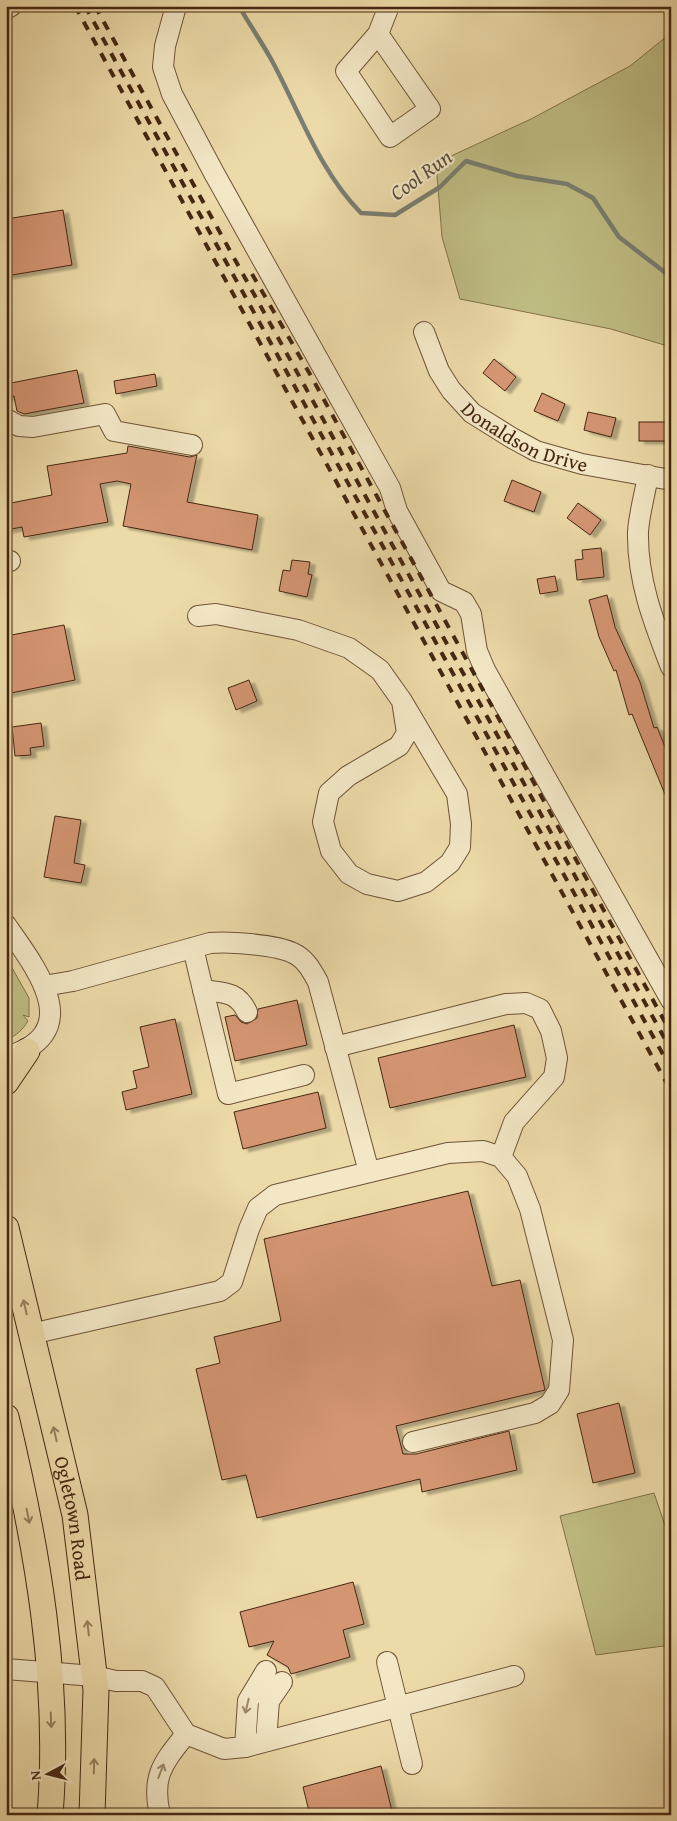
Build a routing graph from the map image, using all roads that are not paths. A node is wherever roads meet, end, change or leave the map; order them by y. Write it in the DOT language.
graph roads {
  1 [pos="11,6"];
  2 [pos="176,6"];
  3 [pos="389,6"];
  4 [pos="6,9"];
  5 [pos="378,34"];
  6 [pos="424,332"];
  7 [pos="6,418"];
  8 [pos="192,445"];
  9 [pos="648,475"];
  10 [pos="671,480"];
  11 [pos="198,616"];
  12 [pos="671,667"];
  13 [pos="402,702"];
  14 [pos="6,925"];
  15 [pos="193,948"];
  16 [pos="44,986"];
  17 [pos="203,990"];
  18 [pos="671,1000"];
  19 [pos="247,1012"];
  20 [pos="335,1047"];
  21 [pos="16,1054"];
  22 [pos="304,1075"];
  23 [pos="6,1082"];
  24 [pos="501,1158"];
  25 [pos="369,1172"];
  26 [pos="6,1228"];
  27 [pos="31,1334"];
  28 [pos="6,1417"];
  29 [pos="413,1442"];
  30 [pos="387,1662"];
  31 [pos="6,1669"];
  32 [pos="49,1672"];
  33 [pos="94,1676"];
  34 [pos="514,1676"];
  35 [pos="398,1707"];
  36 [pos="186,1734"];
  37 [pos="266,1741"];
  38 [pos="245,1747"];
  39 [pos="412,1764"];
  40 [pos="50,1815"];
  41 [pos="92,1815"];
  42 [pos="160,1815"];
  1 -- 4 [label="street"];
  2 -- 18 [label="street"];
  3 -- 5 [label="street"];
  5 -- 5 [label="street"];
  6 -- 9 [label="street, Donaldson Drive"];
  7 -- 8 [label="street"];
  9 -- 10 [label="street, Donaldson Drive"];
  9 -- 12 [label="street"];
  11 -- 13 [label="street"];
  13 -- 13 [label="street"];
  14 -- 16 [label="street"];
  15 -- 16 [label="street"];
  15 -- 17 [label="street"];
  15 -- 20 [label="street"];
  16 -- 21 [label="street"];
  17 -- 19 [label="street"];
  17 -- 22 [label="street"];
  20 -- 24 [label="street"];
  20 -- 25 [label="street"];
  21 -- 23 [label="main road"];
  24 -- 25 [label="street"];
  24 -- 29 [label="street"];
  25 -- 27 [label="street"];
  27 -- 26 [label="main road, Ogletown Road, one-way"];
  33 -- 27 [label="main road, Ogletown Road, one-way"];
  28 -- 32 [label="main road, Ogletown Road, one-way"];
  30 -- 35 [label="street"];
  31 -- 32 [label="street"];
  32 -- 33 [label="street"];
  32 -- 40 [label="main road, Ogletown Road, one-way"];
  33 -- 36 [label="street"];
  41 -- 33 [label="main road, Ogletown Road, one-way"];
  34 -- 35 [label="street"];
  35 -- 37 [label="street"];
  35 -- 39 [label="street"];
  36 -- 38 [label="street"];
  42 -- 36 [label="street, one-way"];
  37 -- 38 [label="street"];
  37 -- 38 [label="street, one-way"];
}
